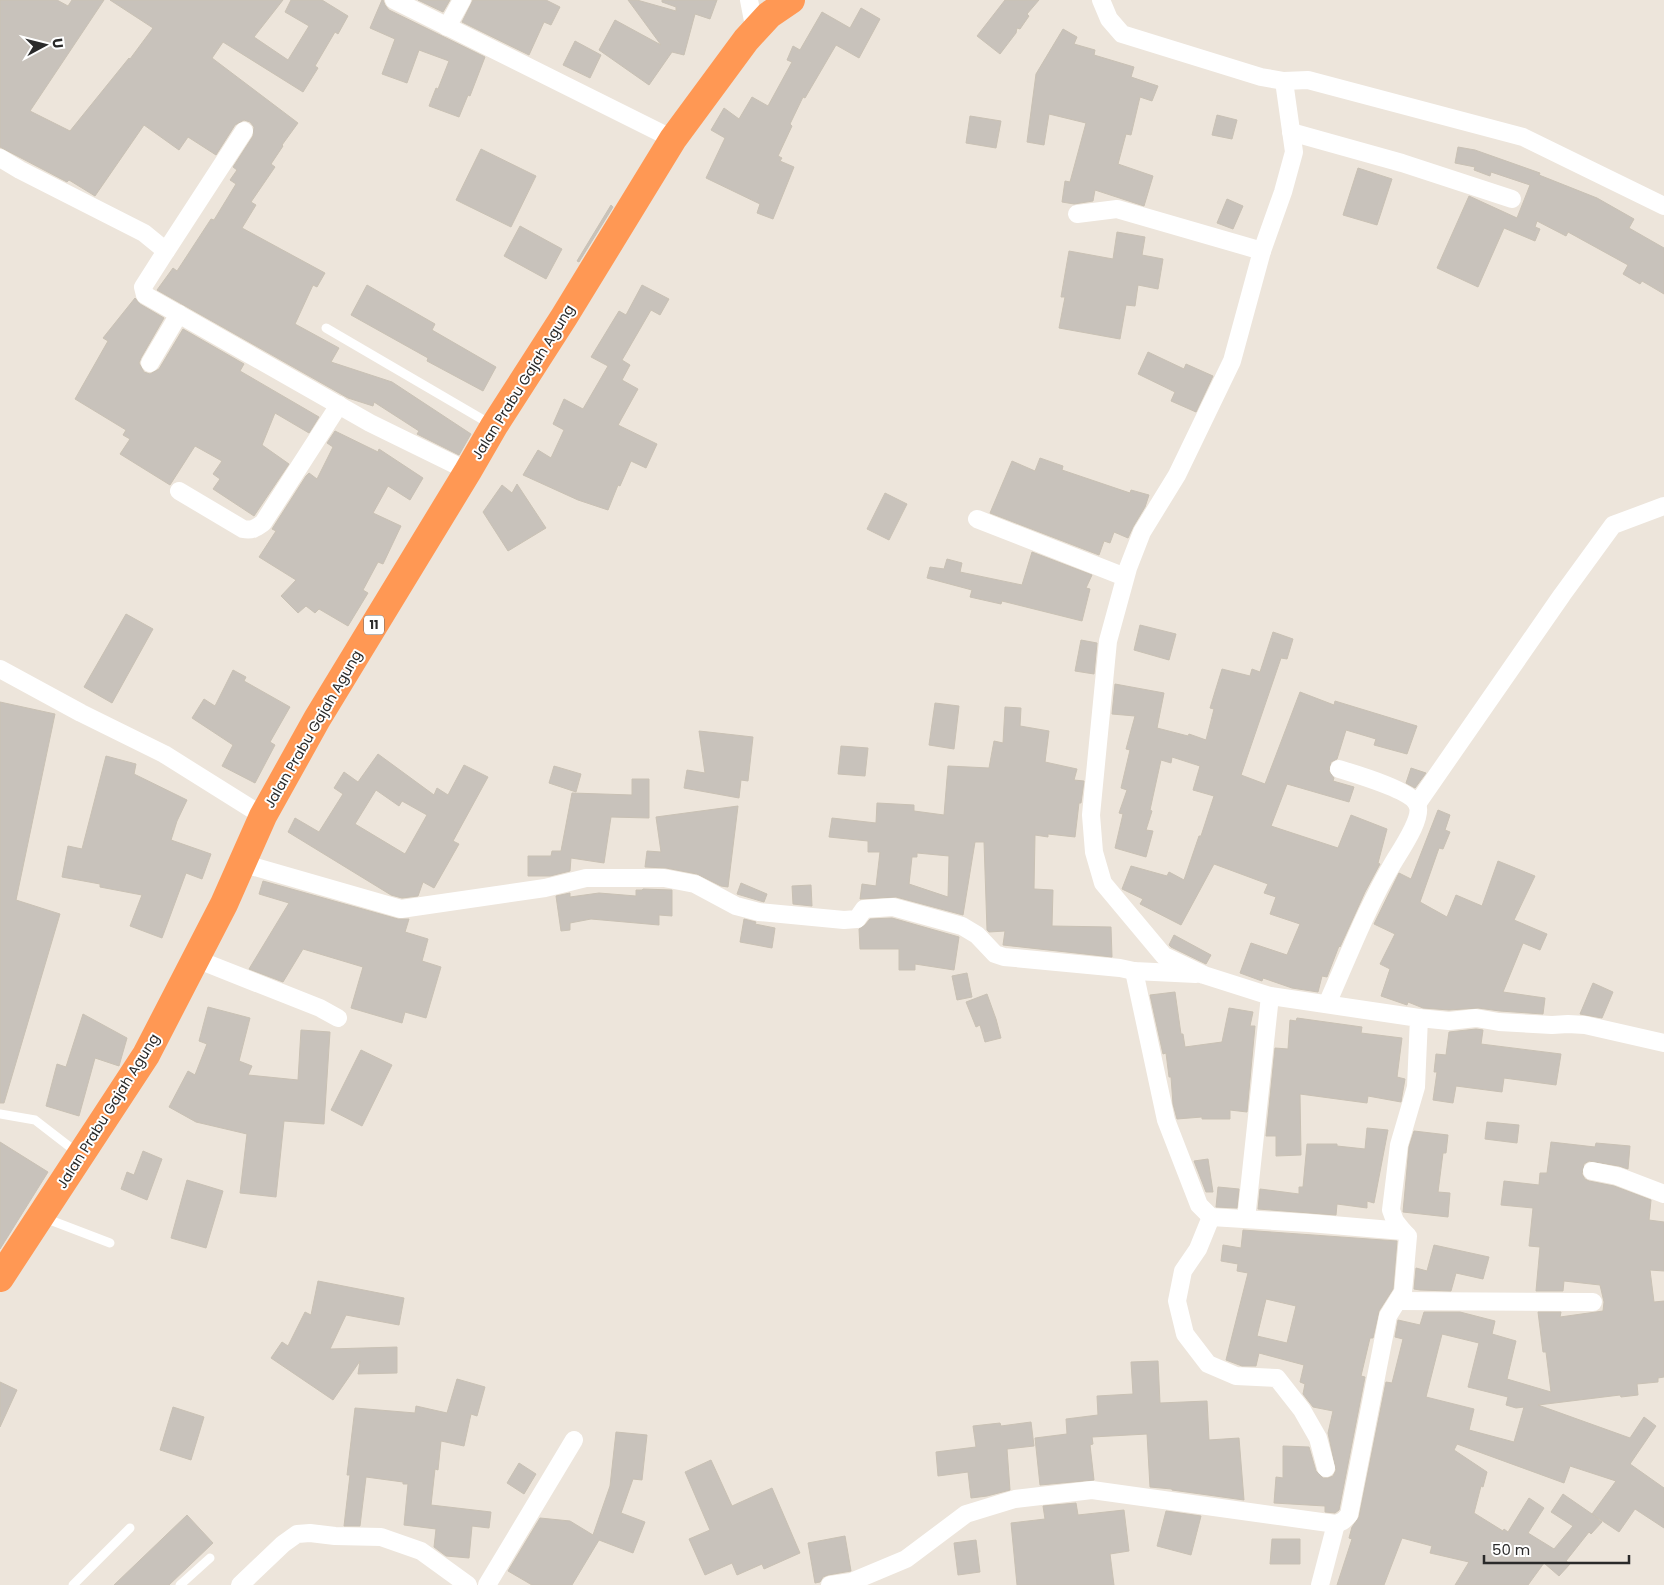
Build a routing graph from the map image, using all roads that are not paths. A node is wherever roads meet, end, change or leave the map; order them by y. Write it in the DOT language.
graph roads {
  1 [pos="394,0"];
  2 [pos="462,0"];
  3 [pos="749,0"];
  4 [pos="791,0"];
  5 [pos="1101,0"];
  6 [pos="448,27"];
  7 [pos="755,31"];
  8 [pos="1284,81"];
  9 [pos="244,131"];
  10 [pos="1291,132"];
  11 [pos="673,139"];
  12 [pos="0,158"];
  13 [pos="1512,199"];
  14 [pos="1664,206"];
  15 [pos="1077,214"];
  16 [pos="166,251"];
  17 [pos="1262,251"];
  18 [pos="179,314"];
  19 [pos="326,328"];
  20 [pos="150,363"];
  21 [pos="339,405"];
  22 [pos="494,426"];
  23 [pos="468,471"];
  24 [pos="180,491"];
  25 [pos="1664,506"];
  26 [pos="977,519"];
  27 [pos="1125,577"];
  28 [pos="0,669"];
  29 [pos="1339,768"];
  30 [pos="1417,804"];
  31 [pos="264,816"];
  32 [pos="241,863"];
  33 [pos="196,959"];
  34 [pos="1134,971"];
  35 [pos="1204,975"];
  36 [pos="1270,996"];
  37 [pos="1327,1004"];
  38 [pos="338,1018"];
  39 [pos="1419,1018"];
  40 [pos="1664,1043"];
  41 [pos="0,1114"];
  42 [pos="81,1156"];
  43 [pos="1592,1171"];
  44 [pos="1664,1194"];
  45 [pos="40,1217"];
  46 [pos="1212,1218"];
  47 [pos="1246,1219"];
  48 [pos="1403,1231"];
  49 [pos="110,1243"];
  50 [pos="0,1278"];
  51 [pos="1398,1300"];
  52 [pos="1593,1302"];
  53 [pos="574,1440"];
  54 [pos="1326,1468"];
  55 [pos="1336,1524"];
  56 [pos="130,1528"];
  57 [pos="210,1558"];
  58 [pos="73,1585"];
  59 [pos="180,1585"];
  60 [pos="240,1585"];
  61 [pos="468,1585"];
  62 [pos="487,1585"];
  63 [pos="830,1585"];
  64 [pos="1320,1585"];
  1 -- 6 [label="street"];
  2 -- 6 [label="street"];
  3 -- 7 [label="street"];
  4 -- 7 [label="highway, Jalan Prabu Gajah Agung / 11"];
  5 -- 8 [label="street"];
  6 -- 11 [label="street"];
  7 -- 11 [label="highway, Jalan Prabu Gajah Agung / 11"];
  8 -- 10 [label="street"];
  8 -- 14 [label="street"];
  9 -- 16 [label="street"];
  10 -- 13 [label="street"];
  10 -- 17 [label="street"];
  11 -- 22 [label="highway, Jalan Prabu Gajah Agung / 11"];
  12 -- 16 [label="street"];
  15 -- 17 [label="street"];
  16 -- 18 [label="street"];
  17 -- 27 [label="street"];
  18 -- 20 [label="street"];
  18 -- 21 [label="street"];
  19 -- 22 [label="lane"];
  21 -- 23 [label="street"];
  21 -- 24 [label="street"];
  22 -- 23 [label="highway, Jalan Prabu Gajah Agung / 11"];
  23 -- 31 [label="highway, Jalan Prabu Gajah Agung / 11"];
  25 -- 30 [label="street"];
  26 -- 27 [label="street"];
  27 -- 35 [label="street"];
  28 -- 31 [label="street"];
  29 -- 30 [label="street"];
  30 -- 37 [label="street"];
  31 -- 32 [label="highway, Jalan Prabu Gajah Agung / 11"];
  32 -- 33 [label="highway, Jalan Prabu Gajah Agung / 11"];
  32 -- 34 [label="street"];
  33 -- 38 [label="street"];
  33 -- 42 [label="highway, Jalan Prabu Gajah Agung / 11"];
  34 -- 35 [label="street"];
  34 -- 46 [label="street"];
  35 -- 36 [label="street"];
  36 -- 37 [label="street"];
  36 -- 47 [label="street"];
  37 -- 39 [label="street"];
  39 -- 40 [label="street"];
  39 -- 48 [label="street"];
  41 -- 42 [label="lane"];
  42 -- 45 [label="highway, Jalan Prabu Gajah Agung / 11"];
  43 -- 44 [label="street"];
  45 -- 49 [label="lane"];
  45 -- 50 [label="highway, Jalan Prabu Gajah Agung / 11"];
  46 -- 47 [label="street"];
  46 -- 54 [label="street"];
  47 -- 48 [label="street"];
  48 -- 51 [label="street"];
  51 -- 52 [label="street"];
  51 -- 55 [label="street"];
  53 -- 62 [label="street"];
  55 -- 63 [label="street"];
  55 -- 64 [label="street"];
  56 -- 58 [label="lane"];
  57 -- 59 [label="lane"];
  60 -- 61 [label="street"];
}
